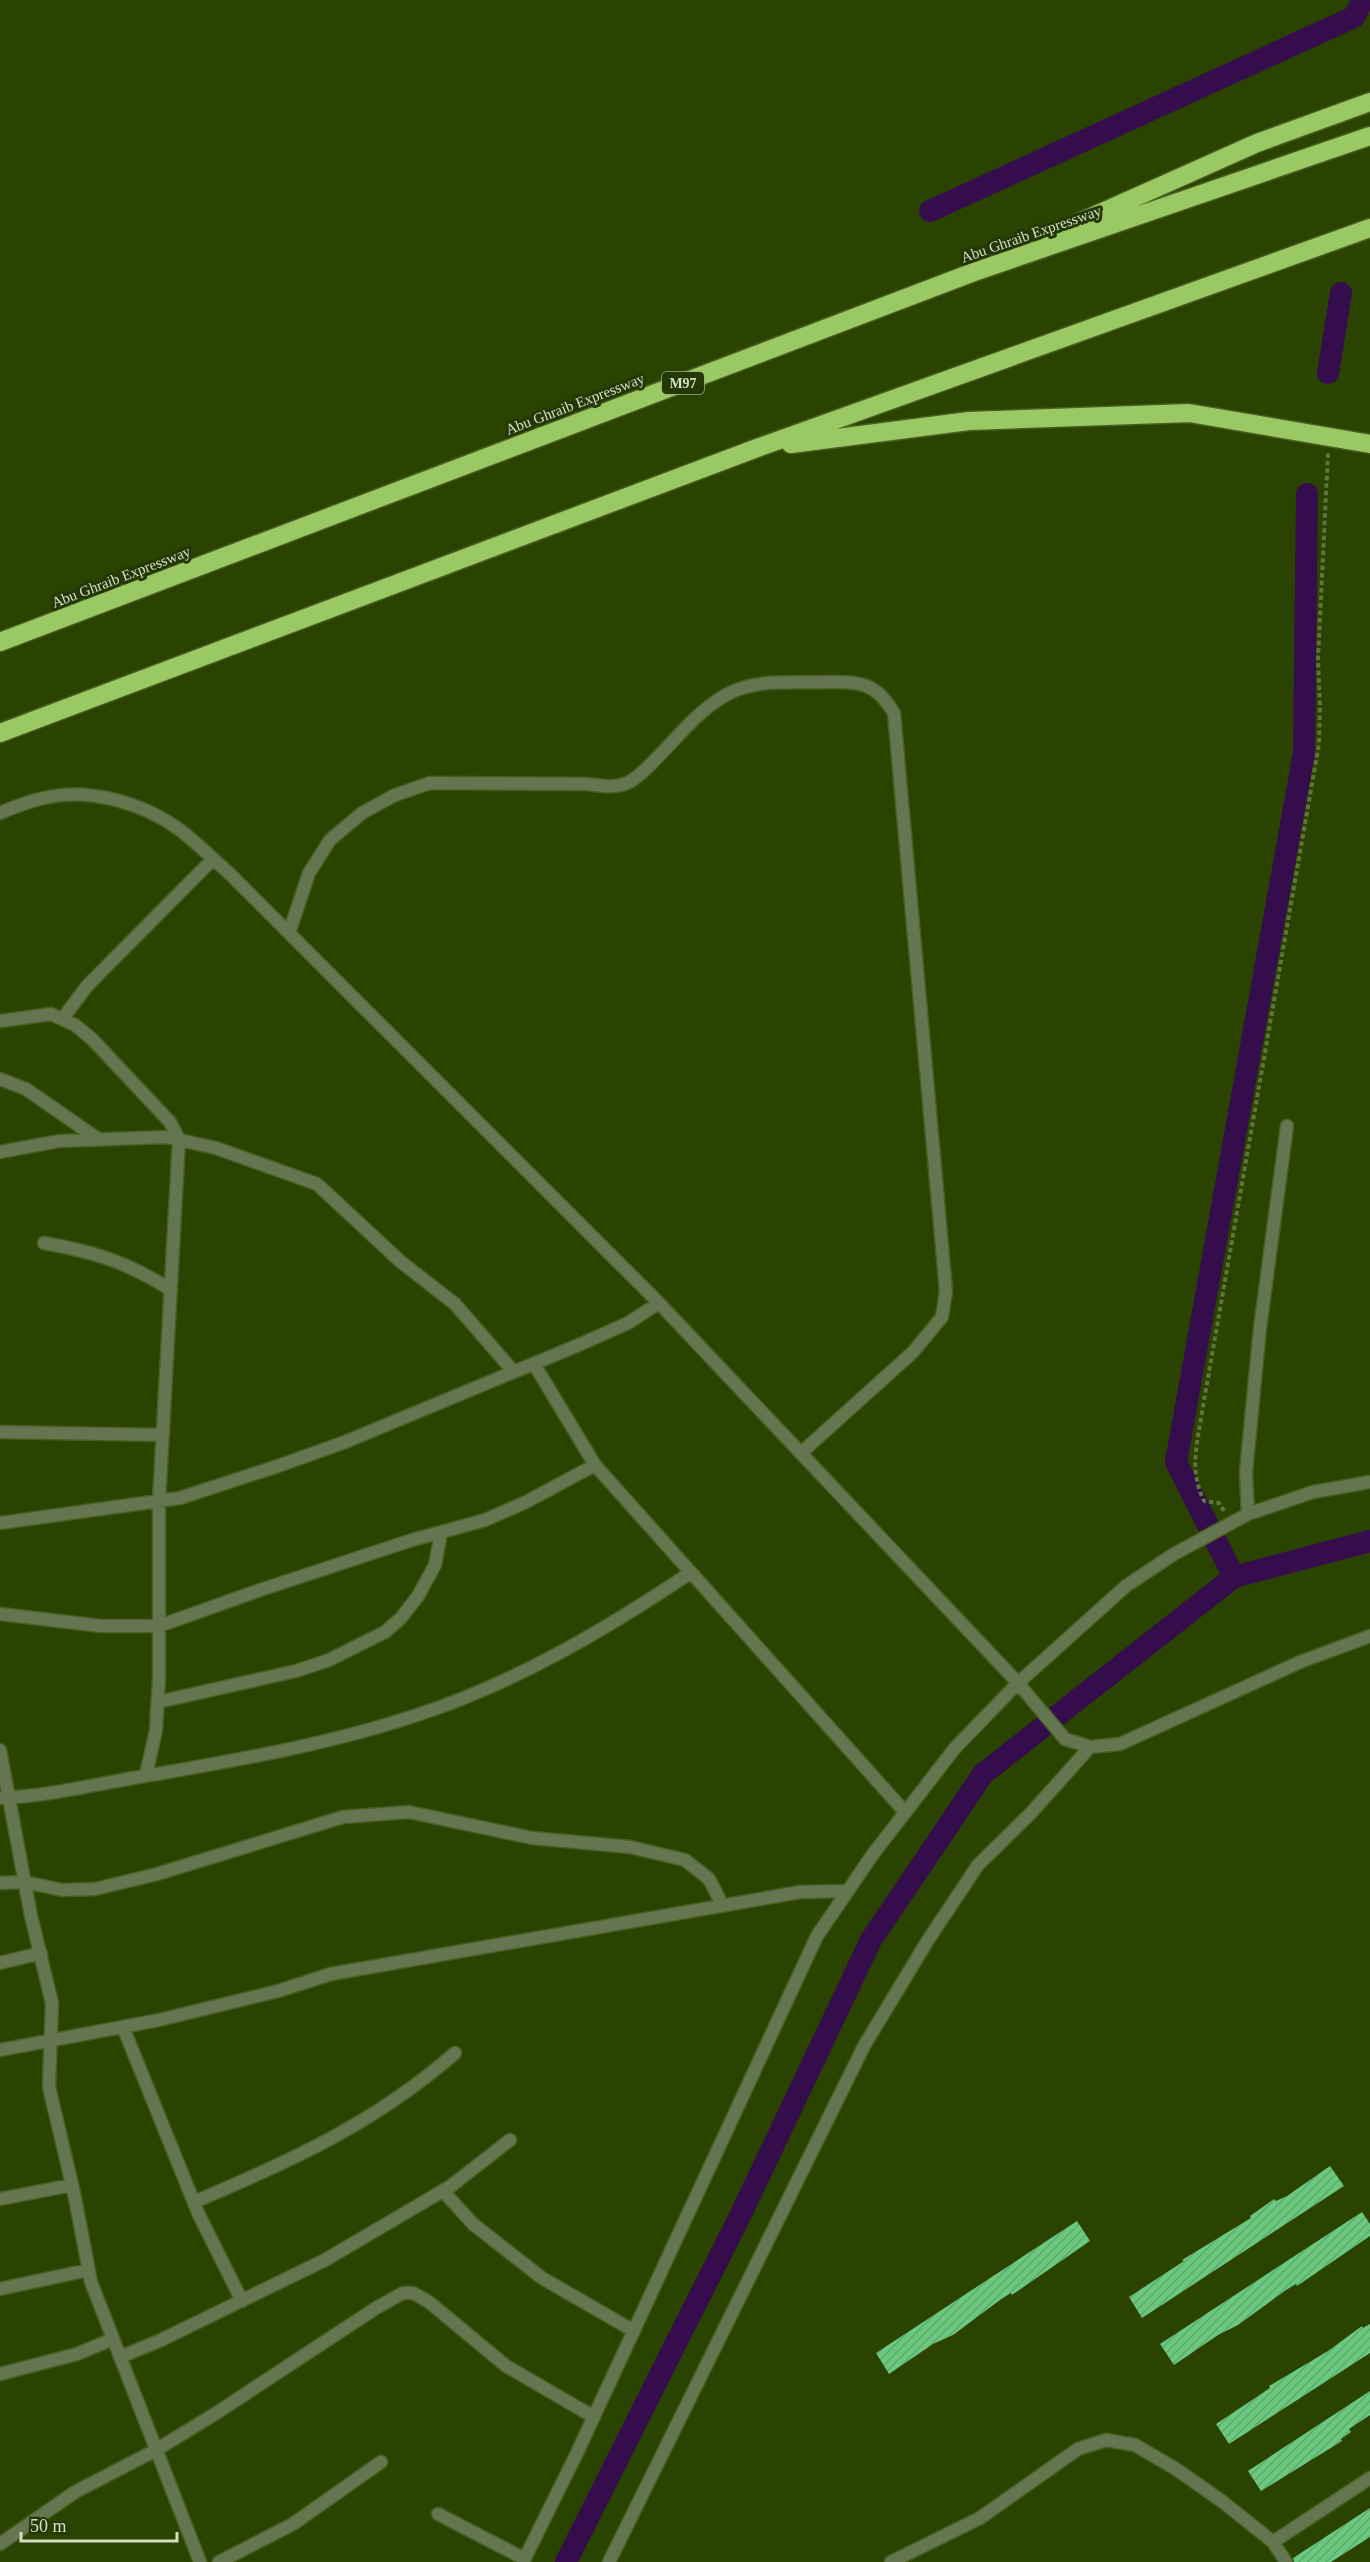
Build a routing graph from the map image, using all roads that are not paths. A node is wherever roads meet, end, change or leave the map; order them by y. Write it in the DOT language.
graph roads {
  1 [pos="1370,102"];
  2 [pos="1370,136"];
  3 [pos="1370,228"];
  4 [pos="974,272"];
  5 [pos="1350,441"];
  6 [pos="1370,444"];
  7 [pos="757,448"];
  8 [pos="1370,449"];
  9 [pos="0,642"];
  10 [pos="0,733"];
  11 [pos="0,813"];
  12 [pos="213,859"];
  13 [pos="289,933"];
  14 [pos="63,1018"];
  15 [pos="0,1021"];
  16 [pos="0,1079"];
  17 [pos="1287,1126"];
  18 [pos="98,1139"];
  19 [pos="179,1139"];
  20 [pos="0,1152"];
  21 [pos="44,1243"];
  22 [pos="171,1290"];
  23 [pos="659,1303"];
  24 [pos="534,1364"];
  25 [pos="514,1372"];
  26 [pos="0,1432"];
  27 [pos="163,1435"];
  28 [pos="801,1453"];
  29 [pos="595,1465"];
  30 [pos="1370,1482"];
  31 [pos="159,1501"];
  32 [pos="1248,1514"];
  33 [pos="0,1523"];
  34 [pos="441,1533"];
  35 [pos="690,1573"];
  36 [pos="0,1614"];
  37 [pos="159,1626"];
  38 [pos="1370,1636"];
  39 [pos="1018,1683"];
  40 [pos="158,1702"];
  41 [pos="1090,1747"];
  42 [pos="0,1750"];
  43 [pos="146,1775"];
  44 [pos="5,1798"];
  45 [pos="905,1812"];
  46 [pos="25,1882"];
  47 [pos="0,1883"];
  48 [pos="846,1891"];
  49 [pos="723,1906"];
  50 [pos="41,1953"];
  51 [pos="0,1963"];
  52 [pos="123,2027"];
  53 [pos="50,2040"];
  54 [pos="0,2050"];
  55 [pos="455,2053"];
  56 [pos="510,2140"];
  57 [pos="72,2185"];
  58 [pos="442,2191"];
  59 [pos="0,2199"];
  60 [pos="194,2202"];
  61 [pos="88,2270"];
  62 [pos="0,2289"];
  63 [pos="242,2301"];
  64 [pos="634,2331"];
  65 [pos="113,2339"];
  66 [pos="120,2357"];
  67 [pos="0,2374"];
  68 [pos="594,2417"];
  69 [pos="156,2450"];
  70 [pos="381,2462"];
  71 [pos="1370,2478"];
  72 [pos="438,2514"];
  73 [pos="1273,2542"];
  74 [pos="0,2544"];
  75 [pos="524,2561"];
  76 [pos="200,2562"];
  77 [pos="219,2562"];
  78 [pos="609,2562"];
  79 [pos="891,2562"];
  80 [pos="1286,2562"];
  1 -- 4 [label="highway"];
  2 -- 4 [label="highway, Abu Ghraib Expressway / M97"];
  3 -- 7 [label="highway"];
  4 -- 9 [label="highway, Abu Ghraib Expressway / M97"];
  5 -- 6 [label="highway"];
  5 -- 7 [label="highway"];
  5 -- 8 [label="highway"];
  7 -- 10 [label="highway"];
  11 -- 12 [label="street"];
  12 -- 13 [label="street"];
  12 -- 14 [label="street"];
  13 -- 23 [label="street"];
  13 -- 28 [label="street"];
  14 -- 15 [label="street"];
  14 -- 19 [label="street"];
  16 -- 18 [label="street"];
  17 -- 32 [label="street"];
  18 -- 19 [label="street"];
  18 -- 20 [label="street"];
  19 -- 22 [label="street"];
  19 -- 25 [label="street"];
  21 -- 22 [label="street"];
  22 -- 27 [label="street"];
  23 -- 24 [label="street"];
  23 -- 28 [label="street"];
  24 -- 25 [label="street"];
  24 -- 29 [label="street"];
  25 -- 31 [label="street"];
  26 -- 27 [label="street"];
  27 -- 31 [label="street"];
  28 -- 39 [label="street"];
  29 -- 34 [label="street"];
  29 -- 35 [label="street"];
  30 -- 32 [label="street"];
  31 -- 33 [label="street"];
  31 -- 37 [label="street"];
  32 -- 39 [label="street"];
  34 -- 37 [label="street"];
  34 -- 40 [label="street"];
  35 -- 43 [label="street"];
  35 -- 45 [label="street"];
  36 -- 37 [label="street"];
  37 -- 40 [label="street"];
  38 -- 41 [label="street"];
  39 -- 41 [label="street"];
  39 -- 45 [label="street"];
  40 -- 43 [label="street"];
  41 -- 78 [label="street"];
  42 -- 44 [label="street"];
  43 -- 44 [label="street"];
  44 -- 46 [label="street"];
  45 -- 48 [label="street"];
  46 -- 47 [label="street"];
  46 -- 49 [label="street"];
  46 -- 50 [label="street"];
  48 -- 49 [label="street"];
  48 -- 64 [label="street"];
  49 -- 52 [label="street"];
  50 -- 51 [label="street"];
  50 -- 53 [label="street"];
  52 -- 53 [label="street"];
  52 -- 60 [label="street"];
  53 -- 54 [label="street"];
  53 -- 57 [label="street"];
  55 -- 60 [label="street"];
  56 -- 58 [label="street"];
  57 -- 59 [label="street"];
  57 -- 61 [label="street"];
  58 -- 63 [label="street"];
  58 -- 64 [label="street"];
  60 -- 63 [label="street"];
  61 -- 62 [label="street"];
  61 -- 65 [label="street"];
  63 -- 66 [label="street"];
  64 -- 68 [label="street"];
  65 -- 66 [label="street"];
  65 -- 67 [label="street"];
  66 -- 69 [label="street"];
  68 -- 69 [label="street"];
  68 -- 75 [label="street"];
  69 -- 74 [label="street"];
  69 -- 76 [label="street"];
  70 -- 77 [label="street"];
  71 -- 73 [label="street"];
  72 -- 75 [label="street"];
  73 -- 79 [label="street"];
  73 -- 80 [label="street"];
}
